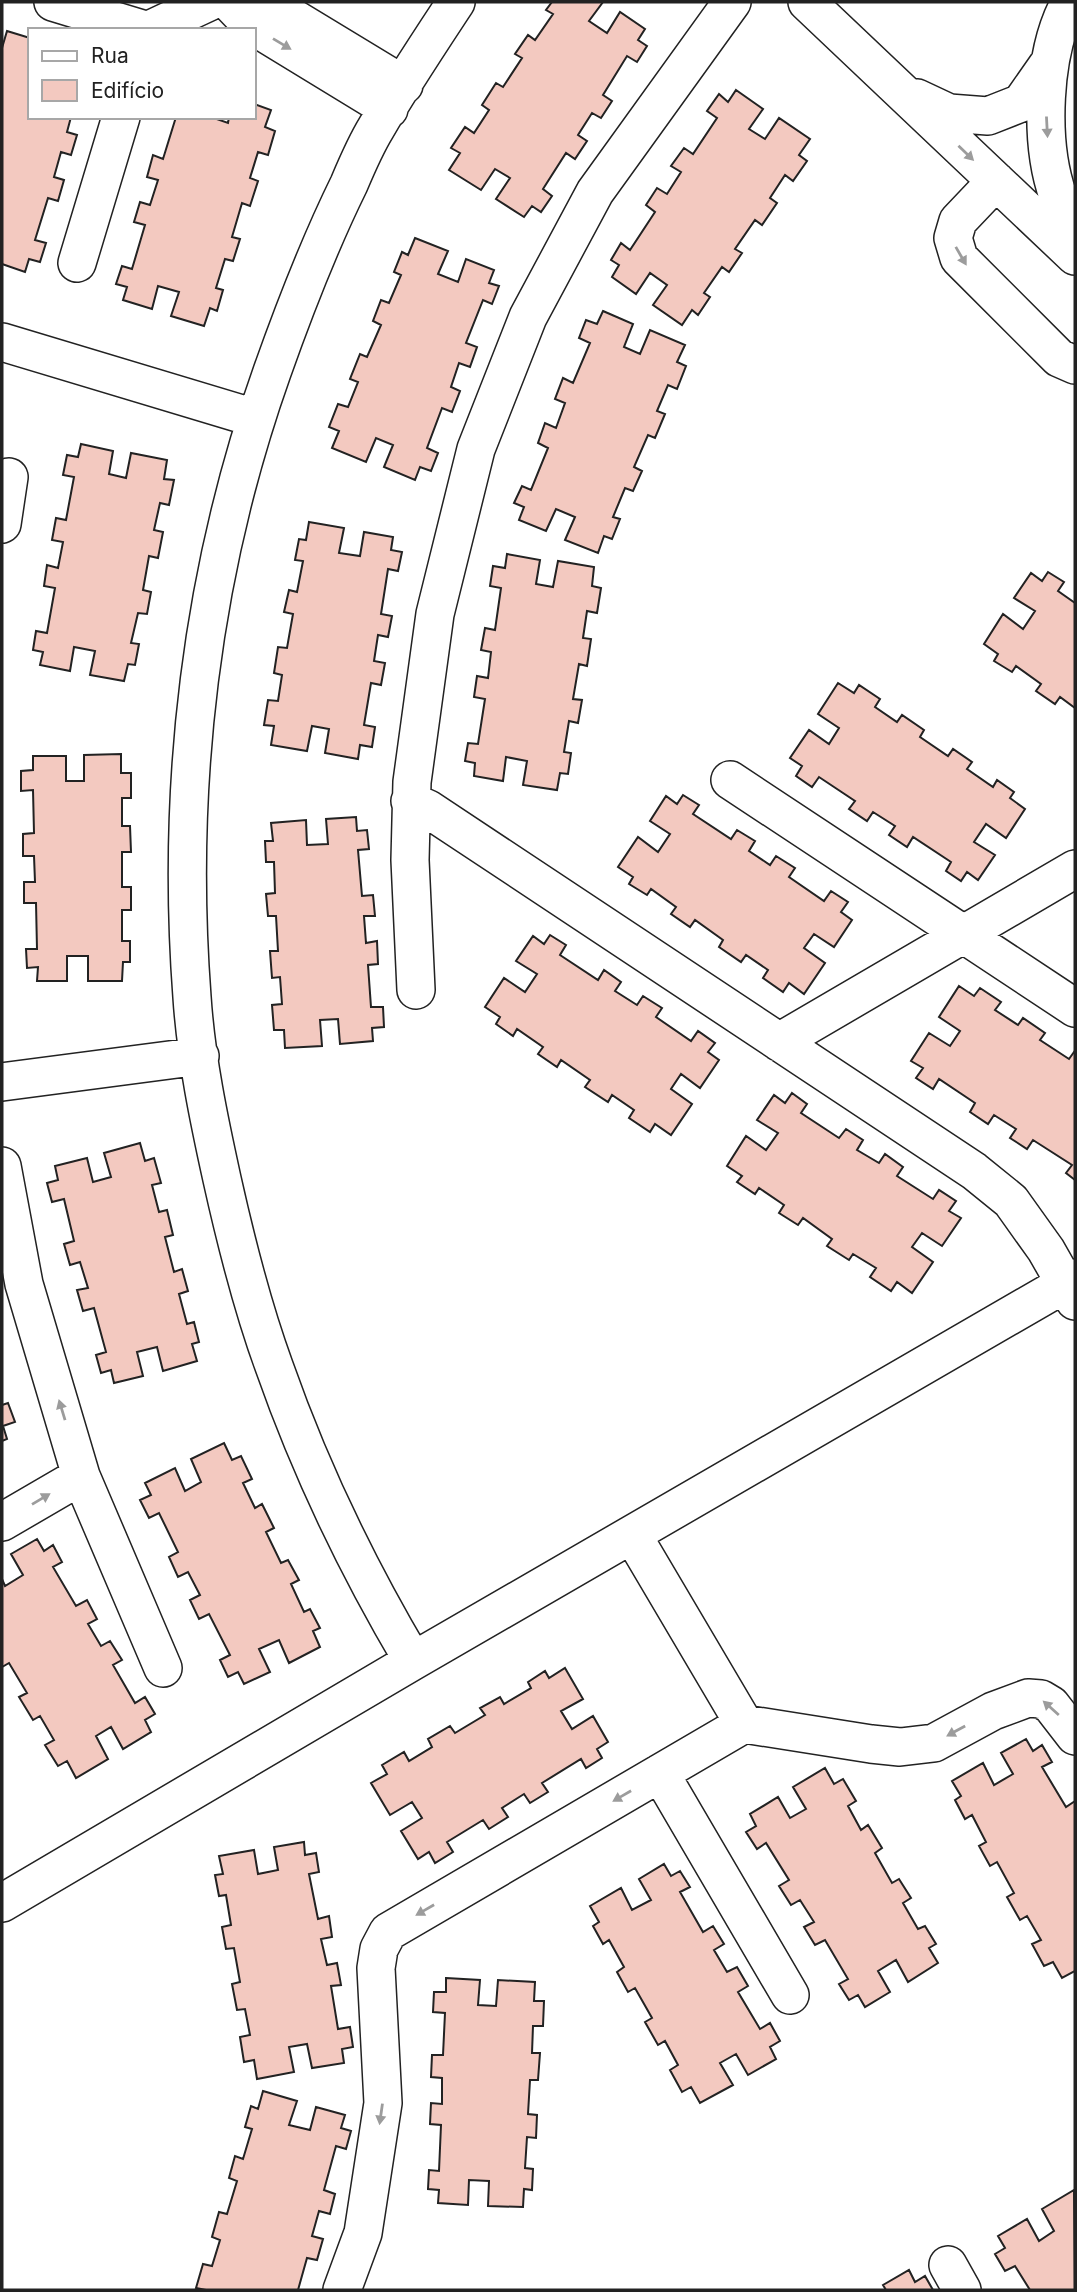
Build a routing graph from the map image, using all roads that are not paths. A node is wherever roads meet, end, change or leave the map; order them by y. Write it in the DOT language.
graph roads {
  1 [pos="53,2"];
  2 [pos="209,2"];
  3 [pos="229,2"];
  4 [pos="267,2"];
  5 [pos="456,2"];
  6 [pos="732,2"];
  7 [pos="807,2"];
  8 [pos="1070,2"];
  9 [pos="140,28"];
  10 [pos="151,28"];
  11 [pos="1052,59"];
  12 [pos="899,89"];
  13 [pos="396,97"];
  14 [pos="120,119"];
  15 [pos="996,181"];
  16 [pos="1075,236"];
  17 [pos="1075,256"];
  18 [pos="77,263"];
  19 [pos="2,342"];
  20 [pos="1075,365"];
  21 [pos="255,418"];
  22 [pos="9,477"];
  23 [pos="2,524"];
  24 [pos="730,780"];
  25 [pos="410,802"];
  26 [pos="1075,869"];
  27 [pos="964,934"];
  28 [pos="416,990"];
  29 [pos="1075,1008"];
  30 [pos="779,1042"];
  31 [pos="200,1056"];
  32 [pos="2,1083"];
  33 [pos="2,1166"];
  34 [pos="1072,1288"];
  35 [pos="81,1476"];
  36 [pos="2,1522"];
  37 [pos="632,1536"];
  38 [pos="412,1661"];
  39 [pos="163,1668"];
  40 [pos="744,1724"];
  41 [pos="1075,1736"];
  42 [pos="660,1773"];
  43 [pos="2,1903"];
  44 [pos="790,1995"];
  45 [pos="342,2290"];
  1 -- 9 [label="street"];
  2 -- 10 [label="street"];
  3 -- 13 [label="street, one-way"];
  4 -- 13 [label="street"];
  5 -- 13 [label="street"];
  6 -- 25 [label="street"];
  7 -- 12 [label="street"];
  8 -- 11 [label="street"];
  11 -- 12 [label="street"];
  11 -- 16 [label="street, one-way"];
  12 -- 15 [label="street, one-way"];
  13 -- 21 [label="street"];
  14 -- 18 [label="street"];
  15 -- 17 [label="street"];
  15 -- 20 [label="street, one-way"];
  19 -- 21 [label="street"];
  21 -- 31 [label="street"];
  22 -- 23 [label="street"];
  24 -- 27 [label="street"];
  25 -- 28 [label="street"];
  25 -- 30 [label="street"];
  26 -- 27 [label="street"];
  27 -- 29 [label="street"];
  27 -- 30 [label="street"];
  30 -- 34 [label="street"];
  31 -- 32 [label="street"];
  31 -- 38 [label="street"];
  35 -- 33 [label="street, one-way"];
  34 -- 37 [label="street"];
  36 -- 35 [label="street, one-way"];
  35 -- 39 [label="street"];
  37 -- 38 [label="street"];
  37 -- 40 [label="street"];
  38 -- 43 [label="street"];
  41 -- 40 [label="street, one-way"];
  40 -- 42 [label="street"];
  42 -- 44 [label="street"];
  42 -- 45 [label="street, one-way"];
}
